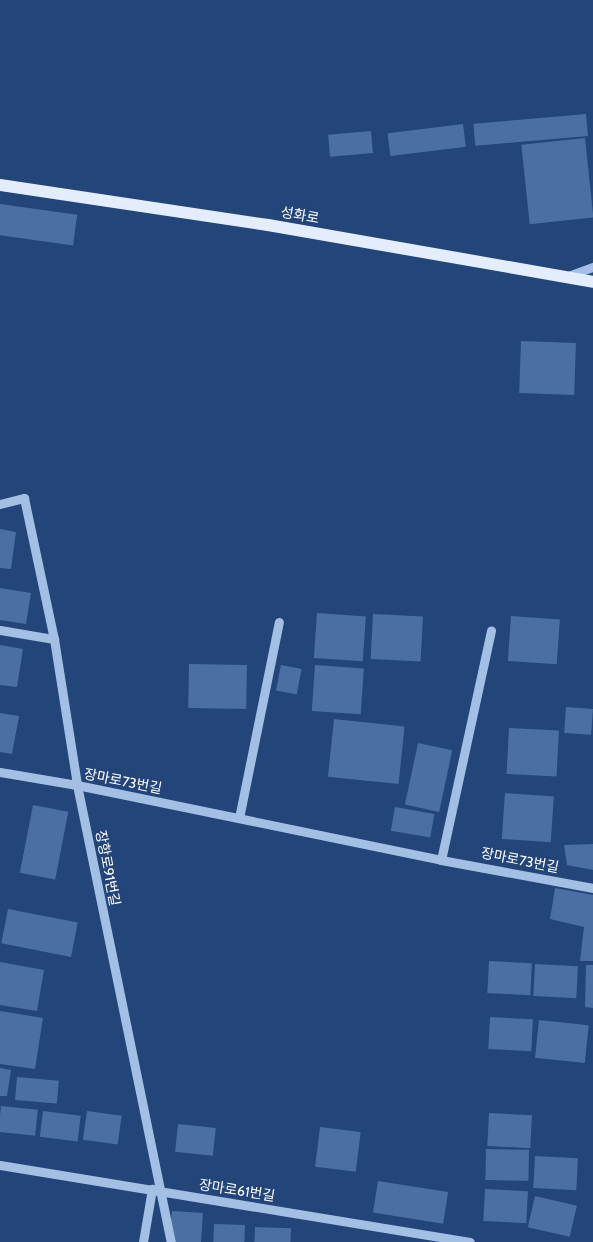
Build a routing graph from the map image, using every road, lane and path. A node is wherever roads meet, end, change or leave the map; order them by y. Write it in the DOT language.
graph roads {
  1 [pos="0,185"];
  2 [pos="593,267"];
  3 [pos="568,276"];
  4 [pos="593,282"];
  5 [pos="0,504"];
  6 [pos="279,622"];
  7 [pos="0,630"];
  8 [pos="490,630"];
  9 [pos="54,639"];
  10 [pos="0,772"];
  11 [pos="77,785"];
  12 [pos="240,818"];
  13 [pos="441,860"];
  14 [pos="593,888"];
  15 [pos="0,1165"];
  16 [pos="155,1190"];
  17 [pos="142,1242"];
  18 [pos="171,1242"];
  19 [pos="470,1242"];
  1 -- 3 [label="main road, 성화로"];
  2 -- 3 [label="street"];
  3 -- 4 [label="main road, 성화로"];
  5 -- 9 [label="street, 장항로91번길"];
  6 -- 12 [label="street"];
  7 -- 9 [label="street"];
  8 -- 13 [label="street"];
  9 -- 11 [label="street, 장항로91번길"];
  10 -- 11 [label="street, 장마로73번길"];
  11 -- 12 [label="street, 장마로73번길"];
  11 -- 16 [label="street, 장항로91번길"];
  12 -- 13 [label="street, 장마로73번길"];
  13 -- 14 [label="street, 장마로73번길"];
  15 -- 16 [label="street, 장마로61번길"];
  16 -- 17 [label="street"];
  16 -- 18 [label="street, 장항로91번길"];
  16 -- 19 [label="street, 장마로61번길"];
}
